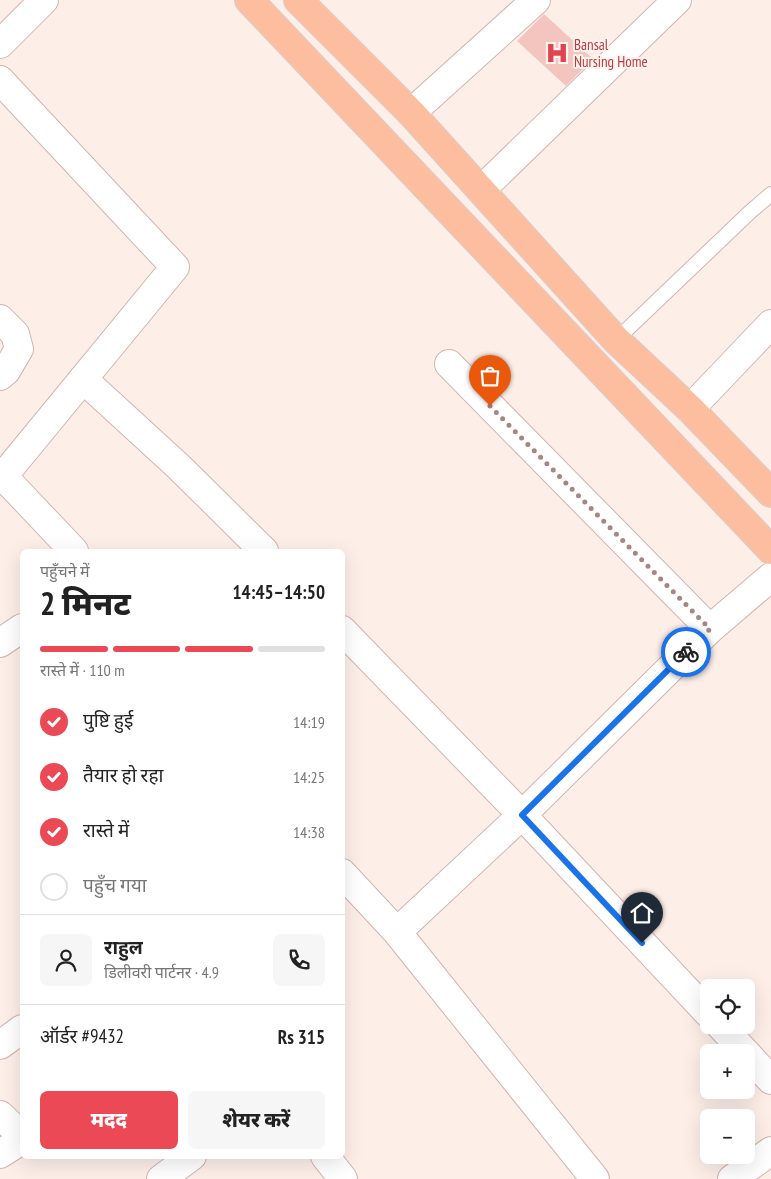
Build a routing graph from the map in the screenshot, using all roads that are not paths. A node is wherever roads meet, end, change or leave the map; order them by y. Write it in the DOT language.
graph roads {
  1 [pos="44,0"];
  2 [pos="249,0"];
  3 [pos="536,0"];
  4 [pos="677,0"];
  5 [pos="304,2"];
  6 [pos="0,44"];
  7 [pos="0,80"];
  8 [pos="411,113"];
  9 [pos="481,190"];
  10 [pos="771,194"];
  11 [pos="0,319"];
  12 [pos="771,324"];
  13 [pos="616,340"];
  14 [pos="449,364"];
  15 [pos="0,376"];
  16 [pos="84,379"];
  17 [pos="690,409"];
  18 [pos="1,477"];
  19 [pos="769,487"];
  20 [pos="72,549"];
  21 [pos="262,549"];
  22 [pos="771,550"];
  23 [pos="771,576"];
  24 [pos="20,629"];
  25 [pos="710,629"];
  26 [pos="345,633"];
  27 [pos="0,643"];
  28 [pos="522,815"];
  29 [pos="345,876"];
  30 [pos="397,932"];
  31 [pos="700,1004"];
  32 [pos="20,1030"];
  33 [pos="728,1034"];
  34 [pos="738,1044"];
  35 [pos="0,1045"];
  36 [pos="755,1063"];
  37 [pos="771,1080"];
  38 [pos="0,1115"];
  39 [pos="20,1134"];
  40 [pos="20,1141"];
  41 [pos="771,1151"];
  42 [pos="0,1154"];
  43 [pos="327,1159"];
  44 [pos="343,1179"];
  45 [pos="595,1179"];
  46 [pos="732,1179"];
  1 -- 6 [label="street"];
  2 -- 22 [label="main road"];
  3 -- 8 [label="street"];
  4 -- 9 [label="street"];
  5 -- 8 [label="main road"];
  7 -- 16 [label="street"];
  8 -- 9 [label="main road"];
  9 -- 13 [label="main road"];
  10 -- 13 [label="lane"];
  11 -- 15 [label="street"];
  12 -- 17 [label="street"];
  13 -- 17 [label="main road"];
  14 -- 25 [label="street"];
  16 -- 18 [label="street"];
  16 -- 21 [label="street"];
  17 -- 19 [label="main road"];
  18 -- 20 [label="street"];
  23 -- 25 [label="street"];
  24 -- 27 [label="street"];
  25 -- 28 [label="street"];
  26 -- 28 [label="street"];
  28 -- 30 [label="street"];
  28 -- 31 [label="street"];
  29 -- 30 [label="street"];
  30 -- 45 [label="street"];
  32 -- 35 [label="street"];
  33 -- 34 [label="street"];
  36 -- 37 [label="street"];
  38 -- 39 [label="street"];
  40 -- 42 [label="street"];
  41 -- 46 [label="street"];
  43 -- 44 [label="street"];
}
